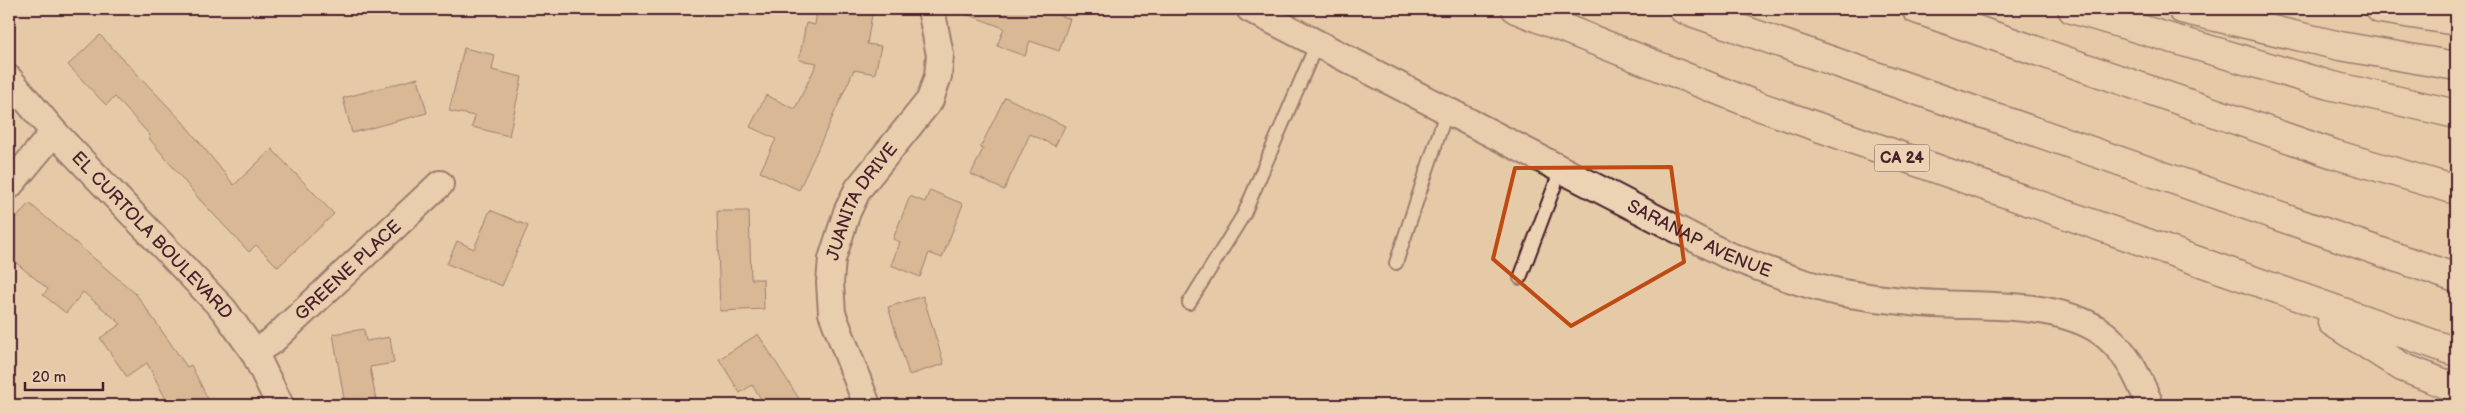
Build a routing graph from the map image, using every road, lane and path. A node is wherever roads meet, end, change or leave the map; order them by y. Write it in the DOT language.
graph roads {
  1 [pos="931,9"];
  2 [pos="1250,9"];
  3 [pos="1516,9"];
  4 [pos="1683,9"];
  5 [pos="1916,9"];
  6 [pos="2072,9"];
  7 [pos="2182,9"];
  8 [pos="2380,9"];
  9 [pos="2456,21"];
  10 [pos="1317,43"];
  11 [pos="2456,66"];
  12 [pos="9,79"];
  13 [pos="1447,110"];
  14 [pos="2456,114"];
  15 [pos="54,132"];
  16 [pos="1561,169"];
  17 [pos="440,184"];
  18 [pos="9,186"];
  19 [pos="2456,190"];
  20 [pos="1396,263"];
  21 [pos="1520,278"];
  22 [pos="2456,278"];
  23 [pos="2293,297"];
  24 [pos="1189,303"];
  25 [pos="254,352"];
  26 [pos="2456,352"];
  27 [pos="2456,388"];
  28 [pos="280,405"];
  29 [pos="867,405"];
  30 [pos="2150,405"];
  1 -- 29 [label="street, JUANITA DRIVE"];
  2 -- 10 [label="street, SARANAP AVENUE"];
  3 -- 23 [label="main road, CA 24"];
  4 -- 22 [label="main road"];
  5 -- 19 [label="main road"];
  6 -- 14 [label="main road"];
  7 -- 11 [label="main road"];
  8 -- 9 [label="main road"];
  10 -- 13 [label="street, SARANAP AVENUE"];
  10 -- 24 [label="lane"];
  12 -- 15 [label="street, EL CURTOLA BOULEVARD"];
  13 -- 16 [label="street, SARANAP AVENUE"];
  13 -- 20 [label="lane"];
  15 -- 18 [label="street"];
  15 -- 25 [label="street, EL CURTOLA BOULEVARD"];
  16 -- 21 [label="lane"];
  16 -- 30 [label="street, SARANAP AVENUE"];
  17 -- 25 [label="street, GREENE PLACE"];
  23 -- 26 [label="main road"];
  23 -- 27 [label="main road"];
  25 -- 28 [label="street, EL CURTOLA BOULEVARD"];
}
